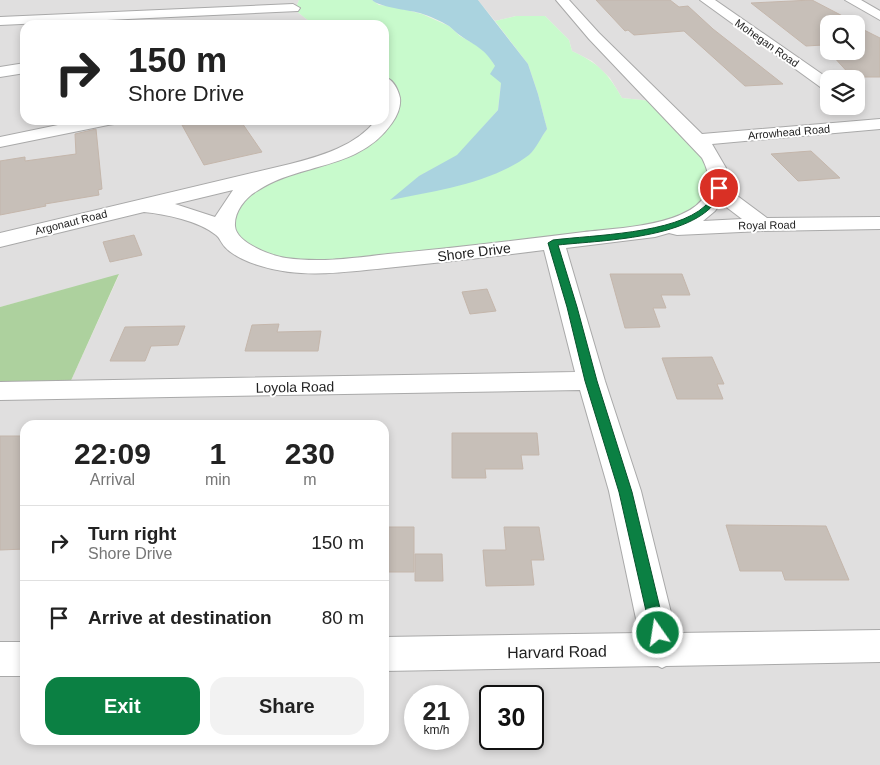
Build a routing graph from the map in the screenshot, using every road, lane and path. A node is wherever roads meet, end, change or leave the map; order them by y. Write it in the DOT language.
graph roads {
  1 [pos="562,0"];
  2 [pos="706,0"];
  3 [pos="851,0"];
  4 [pos="294,4"];
  5 [pos="880,16"];
  6 [pos="299,20"];
  7 [pos="0,21"];
  8 [pos="20,69"];
  9 [pos="0,72"];
  10 [pos="820,80"];
  11 [pos="389,91"];
  12 [pos="389,111"];
  13 [pos="865,112"];
  14 [pos="880,123"];
  15 [pos="83,125"];
  16 [pos="382,125"];
  17 [pos="698,140"];
  18 [pos="0,142"];
  19 [pos="295,169"];
  20 [pos="718,191"];
  21 [pos="142,205"];
  22 [pos="880,223"];
  23 [pos="762,225"];
  24 [pos="655,230"];
  25 [pos="225,231"];
  26 [pos="0,240"];
  27 [pos="553,243"];
  28 [pos="591,381"];
  29 [pos="0,391"];
  30 [pos="880,646"];
  31 [pos="662,651"];
  32 [pos="389,654"];
  33 [pos="0,659"];
  34 [pos="20,659"];
  1 -- 17 [label="street"];
  2 -- 10 [label="street, Mohegan Road"];
  3 -- 5 [label="street"];
  4 -- 6 [label="street"];
  4 -- 7 [label="street"];
  8 -- 9 [label="street"];
  11 -- 12 [label="street"];
  13 -- 14 [label="street"];
  14 -- 17 [label="street, Arrowhead Road"];
  15 -- 18 [label="street"];
  16 -- 19 [label="street"];
  17 -- 20 [label="street"];
  19 -- 21 [label="street"];
  19 -- 25 [label="street"];
  20 -- 23 [label="street"];
  20 -- 24 [label="street, Shore Drive"];
  21 -- 25 [label="street, Shore Drive"];
  21 -- 26 [label="street, Argonaut Road"];
  22 -- 23 [label="street, Royal Road"];
  23 -- 24 [label="street, Royal Road"];
  24 -- 27 [label="street, Shore Drive"];
  25 -- 27 [label="street, Shore Drive"];
  27 -- 28 [label="street"];
  28 -- 29 [label="street, Loyola Road"];
  28 -- 31 [label="street"];
  30 -- 31 [label="street, Harvard Road"];
  31 -- 32 [label="street, Harvard Road"];
  33 -- 34 [label="street"];
}
